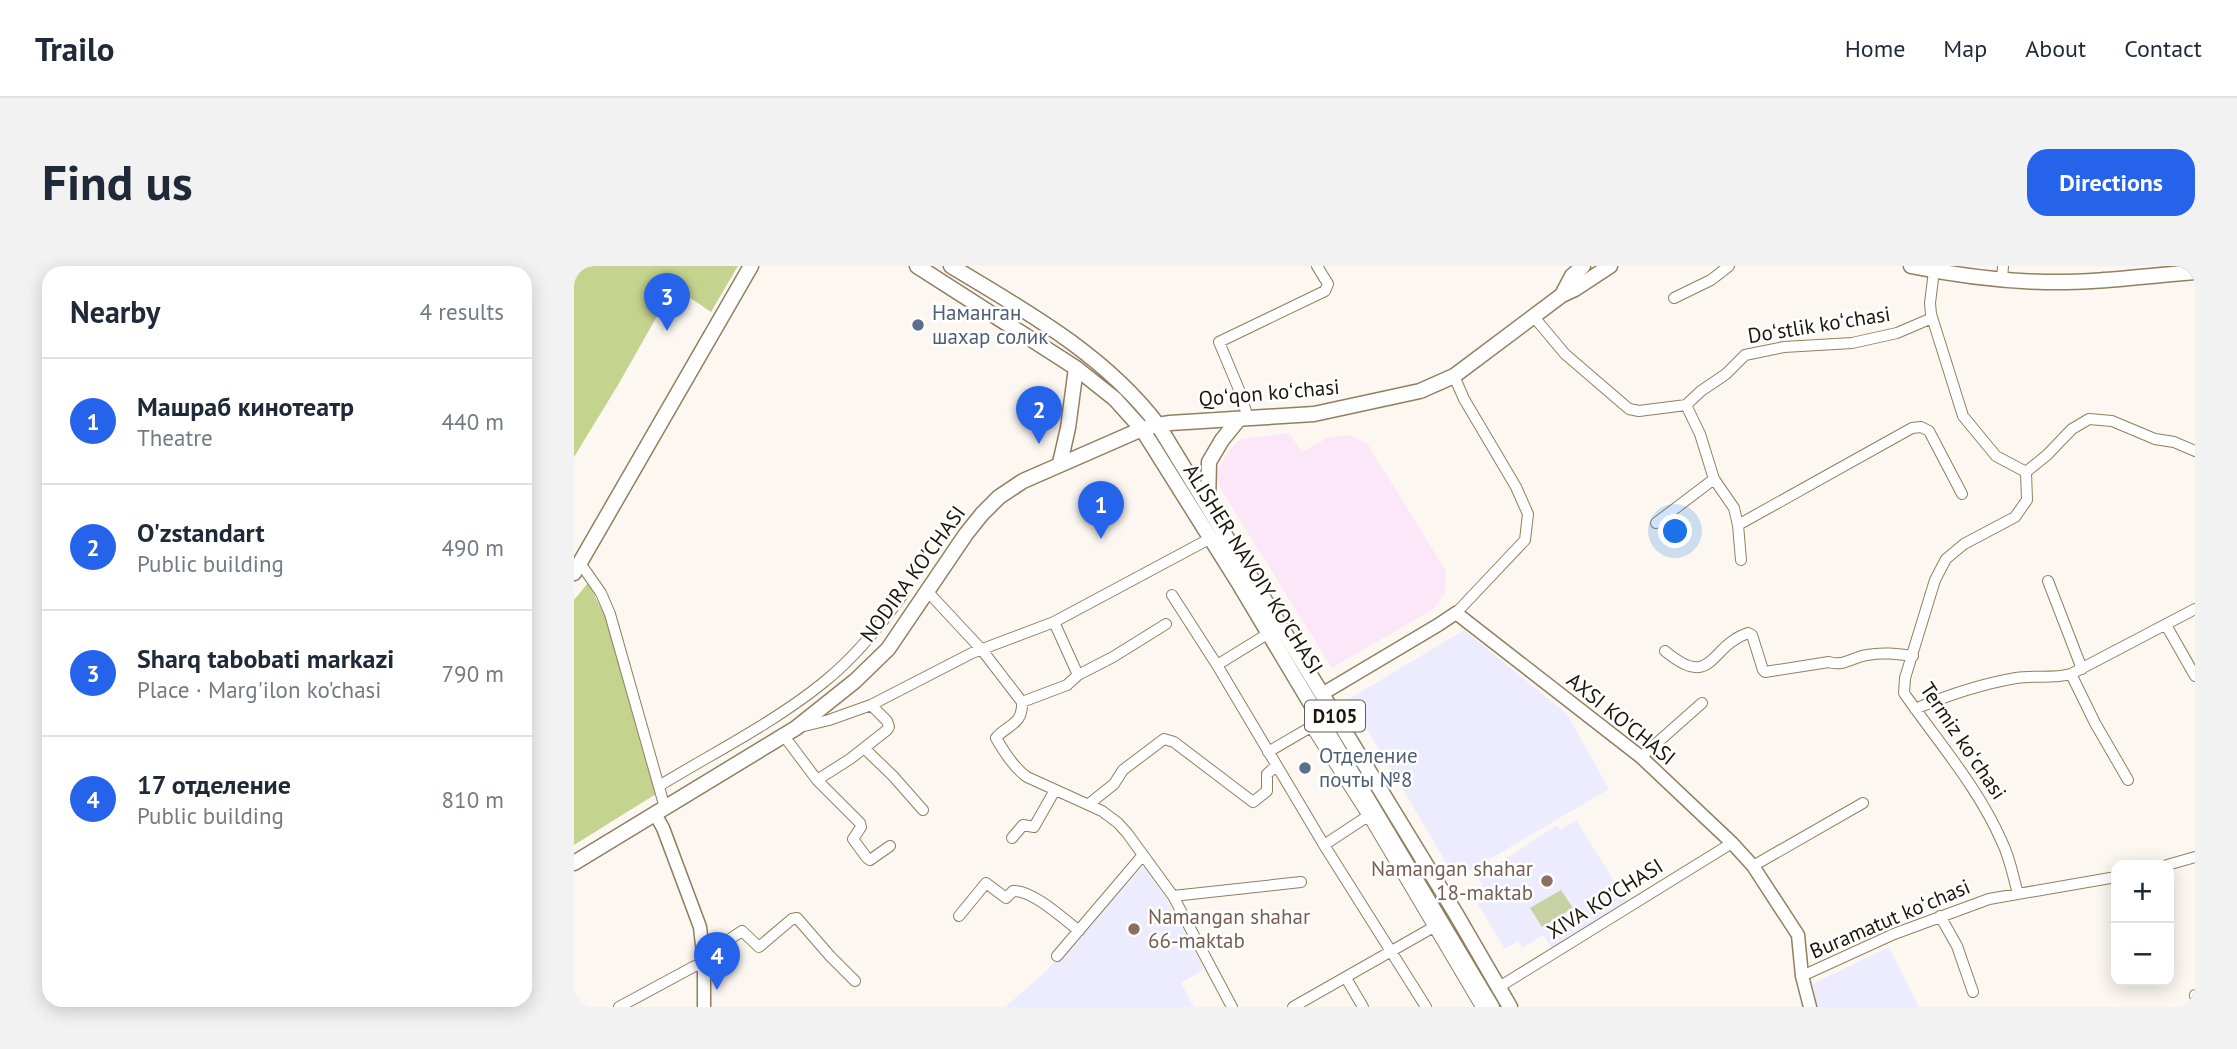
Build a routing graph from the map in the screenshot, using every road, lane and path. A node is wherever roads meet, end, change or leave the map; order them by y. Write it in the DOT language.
graph roads {
  1 [pos="751,266"];
  2 [pos="917,266"];
  3 [pos="951,266"];
  4 [pos="1317,266"];
  5 [pos="1583,266"];
  6 [pos="1610,266"];
  7 [pos="1729,266"];
  8 [pos="1911,266"];
  9 [pos="1934,271"];
  10 [pos="2147,271"];
  11 [pos="2195,272"];
  12 [pos="2003,273"];
  13 [pos="1562,295"];
  14 [pos="1674,298"];
  15 [pos="1534,317"];
  16 [pos="1932,318"];
  17 [pos="1076,368"];
  18 [pos="1454,376"];
  19 [pos="1686,405"];
  20 [pos="1244,418"];
  21 [pos="1158,425"];
  22 [pos="1142,429"];
  23 [pos="2195,451"];
  24 [pos="1060,463"];
  25 [pos="2026,472"];
  26 [pos="1714,479"];
  27 [pos="1962,494"];
  28 [pos="1208,506"];
  29 [pos="1656,523"];
  30 [pos="1738,525"];
  31 [pos="1211,538"];
  32 [pos="1741,560"];
  33 [pos="577,568"];
  34 [pos="2048,582"];
  35 [pos="928,592"];
  36 [pos="903,594"];
  37 [pos="1171,595"];
  38 [pos="2195,609"];
  39 [pos="1456,613"];
  40 [pos="1054,622"];
  41 [pos="1166,624"];
  42 [pos="2166,625"];
  43 [pos="1269,633"];
  44 [pos="982,650"];
  45 [pos="1665,651"];
  46 [pos="1913,656"];
  47 [pos="1216,665"];
  48 [pos="842,667"];
  49 [pos="2082,669"];
  50 [pos="2071,674"];
  51 [pos="1078,675"];
  52 [pos="2195,676"];
  53 [pos="855,681"];
  54 [pos="1322,694"];
  55 [pos="1022,702"];
  56 [pos="1702,703"];
  57 [pos="871,705"];
  58 [pos="1915,709"];
  59 [pos="1316,724"];
  60 [pos="790,732"];
  61 [pos="864,748"];
  62 [pos="1268,752"];
  63 [pos="1640,757"];
  64 [pos="1276,766"];
  65 [pos="817,780"];
  66 [pos="2128,780"];
  67 [pos="659,786"];
  68 [pos="1055,790"];
  69 [pos="1863,803"];
  70 [pos="1089,804"];
  71 [pos="923,810"];
  72 [pos="660,811"];
  73 [pos="1372,814"];
  74 [pos="1012,838"];
  75 [pos="1732,843"];
  76 [pos="1324,845"];
  77 [pos="890,846"];
  78 [pos="1143,855"];
  79 [pos="2195,857"];
  80 [pos="574,863"];
  81 [pos="2174,863"];
  82 [pos="1753,866"];
  83 [pos="2111,878"];
  84 [pos="1301,882"];
  85 [pos="2018,894"];
  86 [pos="1173,896"];
  87 [pos="959,916"];
  88 [pos="1940,916"];
  89 [pos="1438,925"];
  90 [pos="1079,931"];
  91 [pos="1392,951"];
  92 [pos="1057,956"];
  93 [pos="704,957"];
  94 [pos="1802,976"];
  95 [pos="1346,978"];
  96 [pos="855,981"];
  97 [pos="1499,987"];
  98 [pos="1973,992"];
  99 [pos="619,1007"];
  100 [pos="704,1007"];
  101 [pos="1232,1007"];
  102 [pos="1293,1007"];
  103 [pos="1363,1007"];
  104 [pos="1426,1007"];
  105 [pos="1481,1007"];
  106 [pos="1492,1007"];
  107 [pos="1510,1007"];
  108 [pos="1810,1007"];
  1 -- 33 [label="main road"];
  2 -- 17 [label="main road, ALISHER NAVOIY KO'CHASI / D105"];
  3 -- 21 [label="main road, D105"];
  4 -- 20 [label="street"];
  5 -- 13 [label="main road, Qoʻqon koʻchasi"];
  6 -- 13 [label="main road, Qoʻqon koʻchasi"];
  7 -- 14 [label="street"];
  8 -- 9 [label="main road"];
  9 -- 12 [label="main road"];
  9 -- 16 [label="street"];
  10 -- 11 [label="main road"];
  10 -- 12 [label="main road"];
  13 -- 15 [label="main road, Qoʻqon koʻchasi"];
  15 -- 18 [label="main road, Qoʻqon koʻchasi"];
  15 -- 19 [label="street"];
  16 -- 19 [label="street, Doʻstlik koʻchasi"];
  16 -- 25 [label="street"];
  17 -- 22 [label="main road, ALISHER NAVOIY KO'CHASI / D105"];
  17 -- 24 [label="main road"];
  18 -- 20 [label="main road, Qoʻqon koʻchasi"];
  18 -- 39 [label="street"];
  19 -- 26 [label="street"];
  20 -- 21 [label="main road, Qoʻqon koʻchasi"];
  20 -- 28 [label="main road"];
  21 -- 22 [label="main road, NODIRA KO'CHASI"];
  21 -- 28 [label="main road, ALISHER NAVOIY KO'CHASI / D105"];
  22 -- 24 [label="main road, NODIRA KO'CHASI"];
  22 -- 31 [label="main road, ALISHER NAVOIY KO'CHASI / D105"];
  23 -- 25 [label="street"];
  24 -- 35 [label="main road, NODIRA KO'CHASI"];
  25 -- 46 [label="street, Termiz koʻchasi"];
  26 -- 29 [label="street"];
  26 -- 30 [label="street"];
  27 -- 30 [label="street"];
  28 -- 54 [label="main road, ALISHER NAVOIY KO'CHASI / D105"];
  30 -- 32 [label="street"];
  31 -- 40 [label="street"];
  31 -- 43 [label="main road, ALISHER NAVOIY KO'CHASI / D105"];
  33 -- 67 [label="street"];
  34 -- 49 [label="street"];
  35 -- 44 [label="street"];
  35 -- 53 [label="main road, NODIRA KO'CHASI"];
  36 -- 48 [label="street"];
  37 -- 47 [label="street"];
  38 -- 42 [label="street"];
  39 -- 54 [label="street"];
  39 -- 63 [label="street, AXSI KO'CHASI"];
  40 -- 44 [label="street"];
  40 -- 51 [label="street"];
  41 -- 51 [label="street"];
  42 -- 49 [label="street"];
  42 -- 52 [label="street"];
  43 -- 47 [label="street"];
  43 -- 59 [label="main road, ALISHER NAVOIY KO'CHASI / D105"];
  44 -- 55 [label="street"];
  44 -- 57 [label="street"];
  45 -- 46 [label="street"];
  46 -- 58 [label="street, Termiz koʻchasi"];
  47 -- 62 [label="street"];
  48 -- 53 [label="street"];
  48 -- 67 [label="street"];
  49 -- 50 [label="street"];
  50 -- 58 [label="street"];
  50 -- 66 [label="street"];
  51 -- 55 [label="street"];
  53 -- 60 [label="main road, NODIRA KO'CHASI"];
  54 -- 97 [label="main road, ALISHER NAVOIY KO'CHASI / D105"];
  55 -- 68 [label="street"];
  56 -- 63 [label="street"];
  57 -- 60 [label="street"];
  57 -- 61 [label="street"];
  58 -- 85 [label="street, Termiz koʻchasi"];
  59 -- 62 [label="street"];
  59 -- 73 [label="main road, ALISHER NAVOIY KO'CHASI / D105"];
  60 -- 65 [label="street"];
  60 -- 72 [label="main road, NODIRA KO'CHASI"];
  61 -- 65 [label="street"];
  61 -- 71 [label="street"];
  62 -- 64 [label="street"];
  63 -- 75 [label="street, AXSI KO'CHASI"];
  64 -- 70 [label="street"];
  64 -- 76 [label="street"];
  65 -- 77 [label="street"];
  67 -- 72 [label="street"];
  68 -- 70 [label="street"];
  68 -- 74 [label="street"];
  69 -- 82 [label="street"];
  70 -- 78 [label="street"];
  72 -- 80 [label="main road, NODIRA KO'CHASI"];
  72 -- 93 [label="street"];
  73 -- 76 [label="street"];
  73 -- 89 [label="main road, ALISHER NAVOIY KO'CHASI / D105"];
  75 -- 82 [label="street, AXSI KO'CHASI"];
  75 -- 97 [label="street, XIVA KO'CHASI"];
  76 -- 91 [label="street"];
  78 -- 86 [label="street"];
  78 -- 90 [label="street"];
  79 -- 81 [label="street"];
  82 -- 94 [label="street, AXSI KO'CHASI"];
  83 -- 85 [label="street, Buramatut koʻchasi"];
  84 -- 86 [label="street"];
  85 -- 88 [label="street, Buramatut koʻchasi"];
  86 -- 101 [label="street"];
  87 -- 90 [label="street"];
  88 -- 94 [label="street, Buramatut koʻchasi"];
  88 -- 98 [label="street"];
  89 -- 91 [label="street"];
  89 -- 105 [label="street"];
  89 -- 106 [label="main road, ALISHER NAVOIY KO'CHASI / D105"];
  90 -- 92 [label="street"];
  91 -- 95 [label="street"];
  91 -- 104 [label="street"];
  93 -- 96 [label="street"];
  93 -- 99 [label="street"];
  93 -- 100 [label="street"];
  94 -- 108 [label="street, AXSI KO'CHASI"];
  95 -- 102 [label="street"];
  95 -- 103 [label="street"];
  97 -- 107 [label="main road, ALISHER NAVOIY KO'CHASI / D105"];
}
